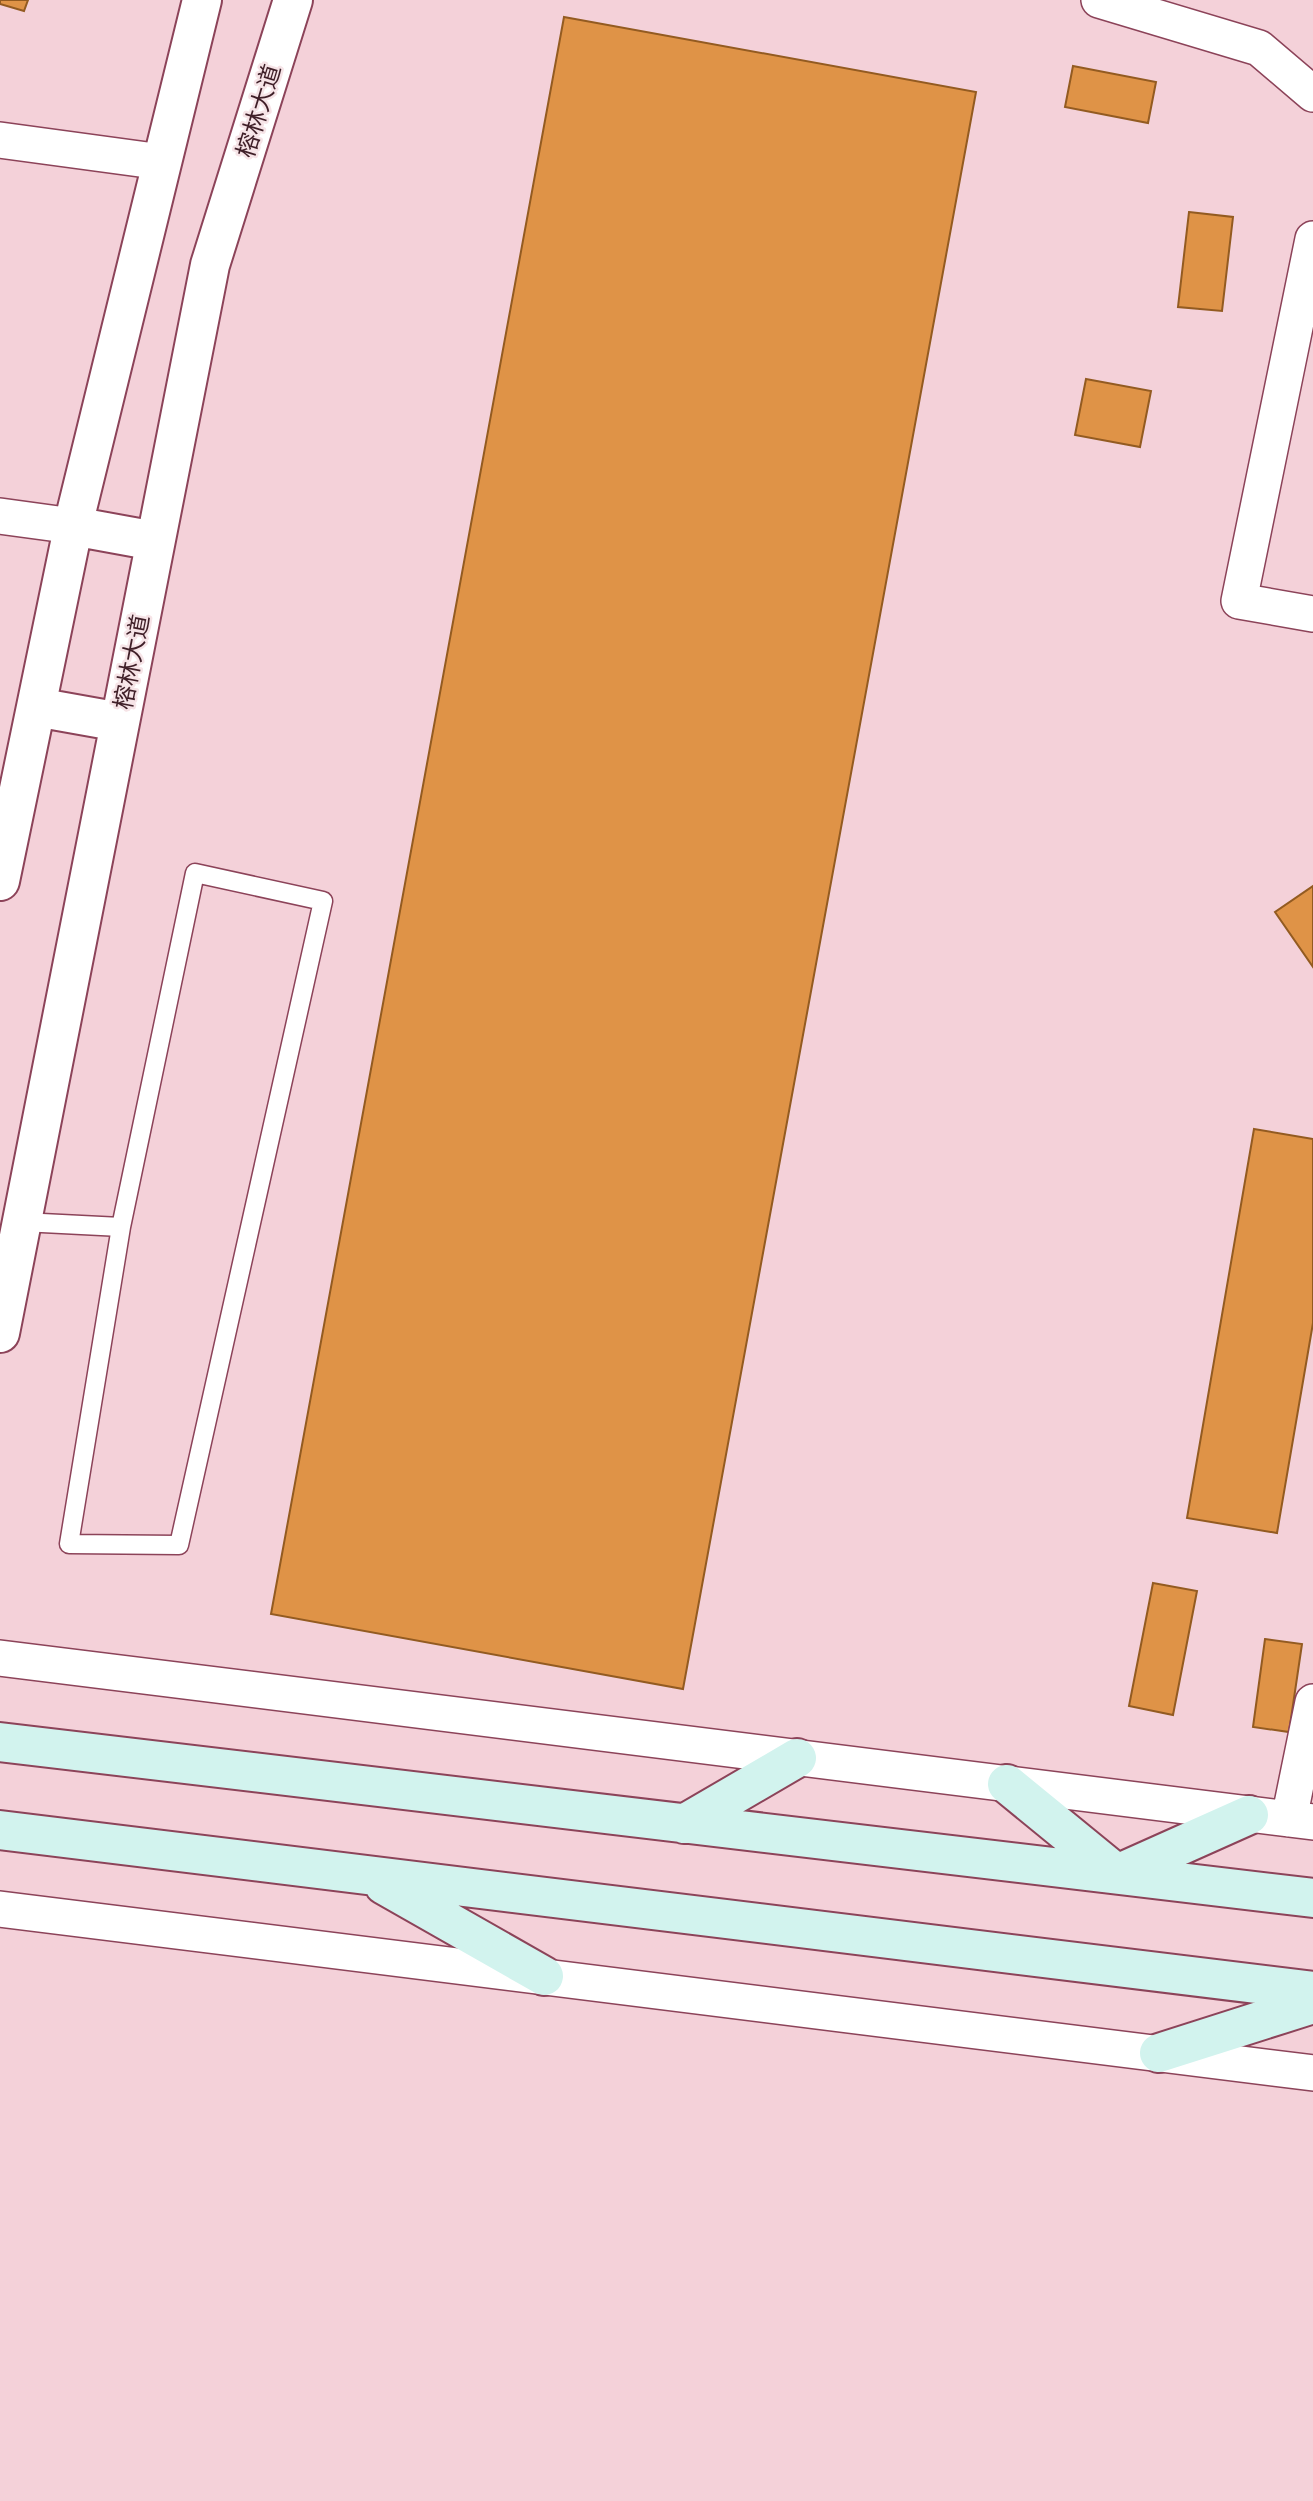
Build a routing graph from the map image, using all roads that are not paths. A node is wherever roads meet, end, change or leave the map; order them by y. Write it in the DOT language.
graph roads {
  1 [pos="202,0"];
  2 [pos="293,0"];
  3 [pos="1099,0"];
  4 [pos="1313,94"];
  5 [pos="0,140"];
  6 [pos="162,162"];
  7 [pos="1313,239"];
  8 [pos="0,516"];
  9 [pos="73,526"];
  10 [pos="155,541"];
  11 [pos="1313,614"];
  12 [pos="36,707"];
  13 [pos="120,722"];
  14 [pos="0,881"];
  15 [pos="22,1222"];
  16 [pos="121,1227"];
  17 [pos="0,1333"];
  18 [pos="0,1658"];
  19 [pos="1313,1702"];
  20 [pos="0,1742"];
  21 [pos="797,1758"];
  22 [pos="1007,1784"];
  23 [pos="1249,1815"];
  24 [pos="1301,1821"];
  25 [pos="684,1824"];
  26 [pos="0,1830"];
  27 [pos="1117,1874"];
  28 [pos="367,1875"];
  29 [pos="1313,1898"];
  30 [pos="0,1909"];
  31 [pos="544,1976"];
  32 [pos="1313,1991"];
  33 [pos="1313,2004"];
  34 [pos="1159,2053"];
  35 [pos="1313,2073"];
  1 -- 6 [label="street"];
  2 -- 10 [label="street, 榕林大道"];
  3 -- 4 [label="street"];
  5 -- 6 [label="street"];
  6 -- 9 [label="street"];
  7 -- 11 [label="street"];
  8 -- 9 [label="street"];
  9 -- 10 [label="street"];
  9 -- 12 [label="street"];
  10 -- 13 [label="street, 榕林大道"];
  12 -- 13 [label="street"];
  12 -- 14 [label="street"];
  13 -- 15 [label="street, 榕林大道"];
  15 -- 16 [label="lane"];
  15 -- 17 [label="street, 榕林大道"];
  16 -- 16 [label="lane"];
  18 -- 21 [label="street"];
  19 -- 24 [label="street"];
  20 -- 25 [label="main road"];
  21 -- 22 [label="street"];
  21 -- 25 [label="main road"];
  22 -- 23 [label="street"];
  22 -- 27 [label="main road"];
  23 -- 24 [label="street"];
  23 -- 27 [label="main road"];
  25 -- 27 [label="main road"];
  26 -- 28 [label="main road"];
  27 -- 29 [label="main road"];
  28 -- 31 [label="main road"];
  28 -- 32 [label="main road"];
  30 -- 31 [label="street"];
  31 -- 34 [label="street"];
  33 -- 34 [label="main road"];
  34 -- 35 [label="street"];
}
